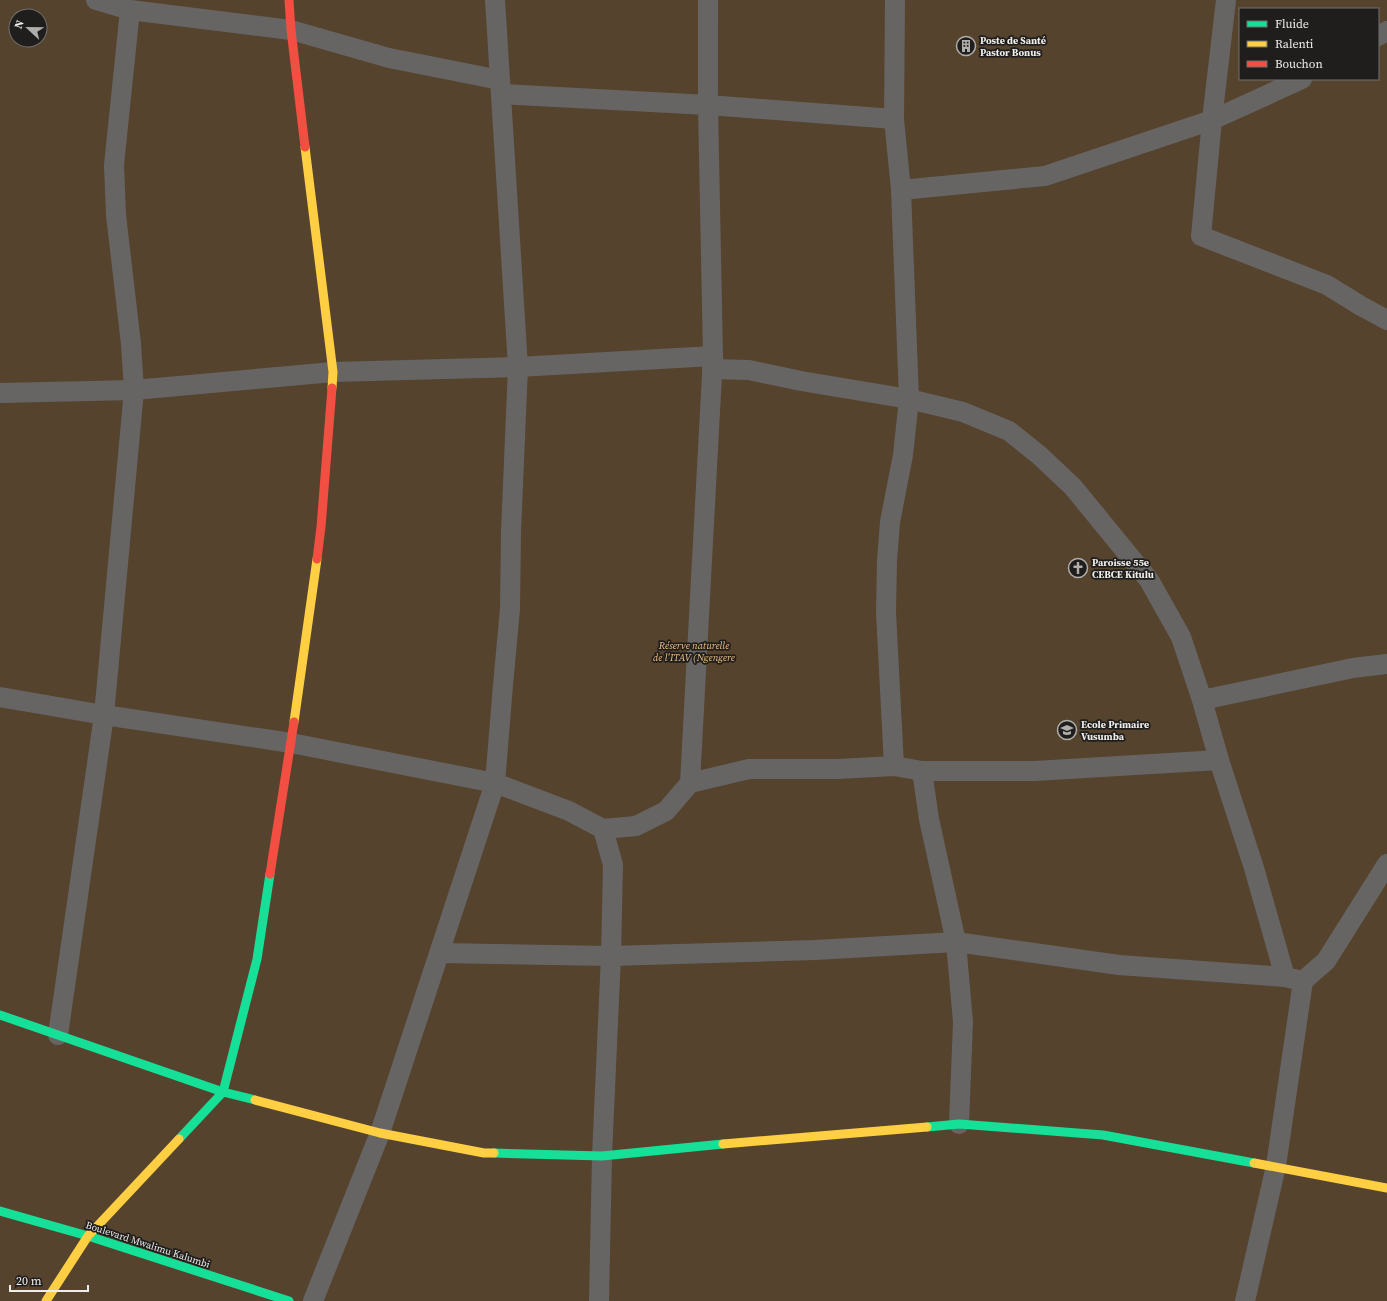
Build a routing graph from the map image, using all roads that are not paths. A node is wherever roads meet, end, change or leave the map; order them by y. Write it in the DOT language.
graph roads {
  1 [pos="96,0"];
  2 [pos="289,0"];
  3 [pos="496,0"];
  4 [pos="708,0"];
  5 [pos="895,0"];
  6 [pos="1226,0"];
  7 [pos="130,10"];
  8 [pos="291,30"];
  9 [pos="1300,80"];
  10 [pos="500,87"];
  11 [pos="708,105"];
  12 [pos="894,119"];
  13 [pos="1212,120"];
  14 [pos="901,190"];
  15 [pos="1387,319"];
  16 [pos="712,363"];
  17 [pos="518,367"];
  18 [pos="333,372"];
  19 [pos="134,390"];
  20 [pos="0,393"];
  21 [pos="909,399"];
  22 [pos="1387,664"];
  23 [pos="0,697"];
  24 [pos="1202,700"];
  25 [pos="104,715"];
  26 [pos="291,743"];
  27 [pos="1218,760"];
  28 [pos="894,766"];
  29 [pos="922,771"];
  30 [pos="496,783"];
  31 [pos="690,783"];
  32 [pos="604,829"];
  33 [pos="1387,864"];
  34 [pos="956,942"];
  35 [pos="440,953"];
  36 [pos="611,956"];
  37 [pos="1294,979"];
  38 [pos="0,1015"];
  39 [pos="58,1035"];
  40 [pos="223,1092"];
  41 [pos="959,1124"];
  42 [pos="380,1133"];
  43 [pos="602,1156"];
  44 [pos="1276,1166"];
  45 [pos="1387,1188"];
  46 [pos="0,1211"];
  47 [pos="88,1236"];
  48 [pos="46,1301"];
  49 [pos="289,1301"];
  50 [pos="313,1301"];
  51 [pos="599,1301"];
  52 [pos="1245,1301"];
  1 -- 7 [label="street"];
  2 -- 8 [label="street"];
  3 -- 10 [label="street"];
  4 -- 11 [label="street"];
  5 -- 12 [label="street"];
  6 -- 13 [label="street"];
  7 -- 8 [label="street"];
  7 -- 19 [label="street"];
  8 -- 10 [label="street"];
  8 -- 18 [label="street"];
  9 -- 13 [label="street"];
  10 -- 11 [label="street"];
  10 -- 17 [label="street"];
  11 -- 12 [label="street"];
  11 -- 16 [label="street"];
  12 -- 14 [label="street"];
  13 -- 14 [label="street"];
  13 -- 15 [label="street"];
  14 -- 21 [label="street"];
  16 -- 17 [label="street"];
  16 -- 21 [label="street"];
  16 -- 31 [label="street"];
  17 -- 18 [label="street"];
  17 -- 30 [label="street"];
  18 -- 19 [label="street"];
  18 -- 26 [label="street"];
  19 -- 20 [label="street"];
  19 -- 25 [label="street"];
  21 -- 24 [label="street"];
  21 -- 28 [label="street"];
  22 -- 24 [label="street"];
  23 -- 25 [label="street"];
  24 -- 27 [label="street"];
  25 -- 26 [label="street"];
  25 -- 39 [label="street"];
  26 -- 30 [label="street"];
  26 -- 40 [label="street"];
  27 -- 29 [label="street"];
  27 -- 37 [label="street"];
  28 -- 29 [label="street"];
  28 -- 31 [label="street"];
  29 -- 34 [label="street"];
  30 -- 32 [label="street"];
  30 -- 35 [label="street"];
  31 -- 32 [label="street"];
  32 -- 36 [label="street"];
  33 -- 37 [label="street"];
  34 -- 36 [label="street"];
  34 -- 37 [label="street"];
  34 -- 41 [label="street"];
  35 -- 36 [label="street"];
  35 -- 42 [label="street"];
  36 -- 43 [label="street"];
  37 -- 44 [label="street"];
  38 -- 39 [label="street"];
  39 -- 40 [label="street"];
  40 -- 42 [label="street"];
  40 -- 47 [label="street"];
  41 -- 43 [label="street"];
  41 -- 44 [label="street"];
  42 -- 43 [label="street"];
  42 -- 50 [label="street"];
  43 -- 51 [label="street"];
  44 -- 45 [label="street"];
  44 -- 52 [label="street"];
  46 -- 47 [label="street, Boulevard Mwalimu Kalumbi"];
  47 -- 48 [label="street"];
  47 -- 49 [label="street, Boulevard Mwalimu Kalumbi"];
}
